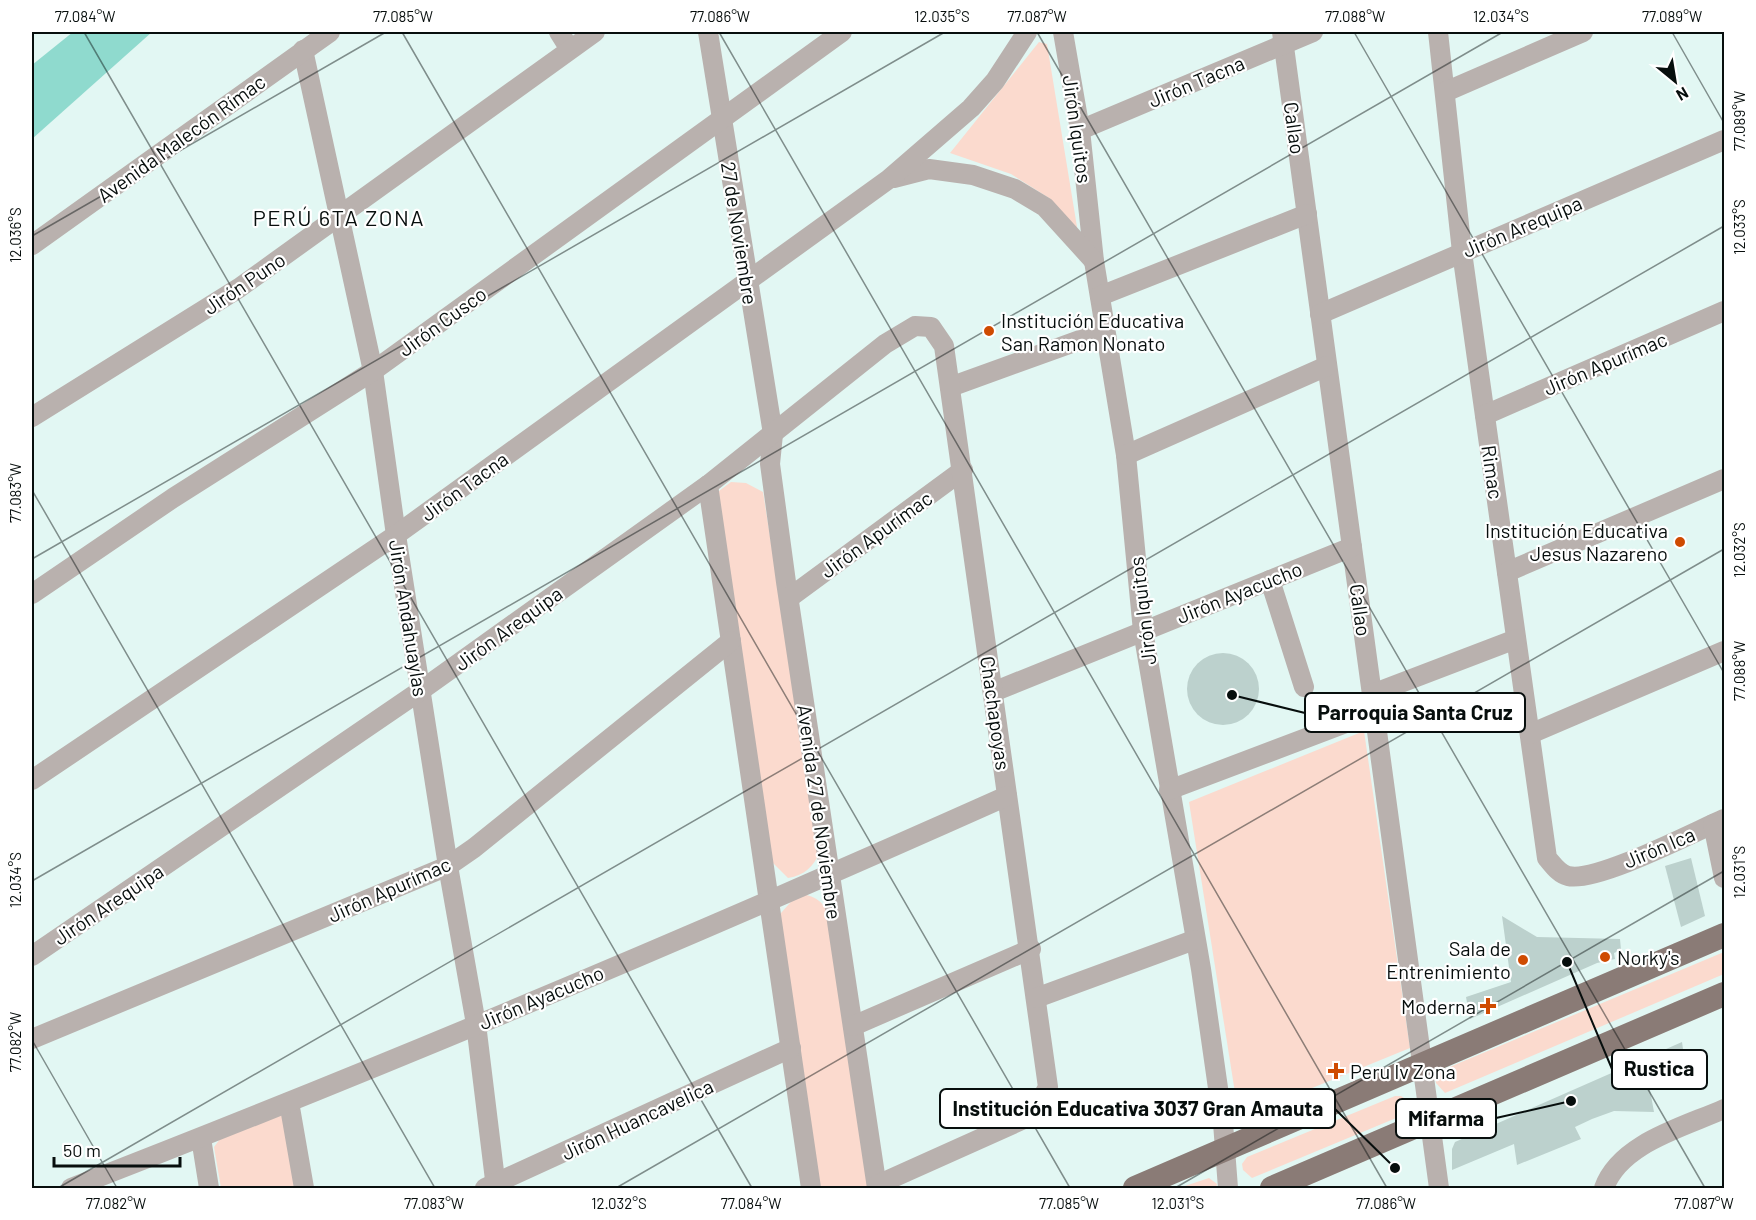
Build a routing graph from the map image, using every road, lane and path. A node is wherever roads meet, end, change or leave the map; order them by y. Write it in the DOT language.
graph roads {
  1 [pos="330,32"];
  2 [pos="595,32"];
  3 [pos="708,32"];
  4 [pos="842,32"];
  5 [pos="1027,32"];
  6 [pos="1063,32"];
  7 [pos="1313,32"];
  8 [pos="1438,32"];
  9 [pos="1582,32"];
  10 [pos="1282,37"];
  11 [pos="564,40"];
  12 [pos="303,50"];
  13 [pos="1445,92"];
  14 [pos="722,116"];
  15 [pos="1080,130"];
  16 [pos="1725,140"];
  17 [pos="889,179"];
  18 [pos="1307,214"];
  19 [pos="340,217"];
  20 [pos="32,245"];
  21 [pos="1462,252"];
  22 [pos="1094,261"];
  23 [pos="747,282"];
  24 [pos="1100,296"];
  25 [pos="1725,311"];
  26 [pos="1320,314"];
  27 [pos="915,326"];
  28 [pos="1105,331"];
  29 [pos="1328,366"];
  30 [pos="373,371"];
  31 [pos="950,387"];
  32 [pos="1485,415"];
  33 [pos="32,417"];
  34 [pos="773,434"];
  35 [pos="1126,455"];
  36 [pos="963,470"];
  37 [pos="1725,478"];
  38 [pos="708,485"];
  39 [pos="396,535"];
  40 [pos="1352,547"];
  41 [pos="1507,572"];
  42 [pos="1270,580"];
  43 [pos="32,594"];
  44 [pos="789,598"];
  45 [pos="1143,631"];
  46 [pos="1516,639"];
  47 [pos="731,641"];
  48 [pos="1725,651"];
  49 [pos="1304,687"];
  50 [pos="420,691"];
  51 [pos="993,692"];
  52 [pos="1374,703"];
  53 [pos="1530,734"];
  54 [pos="32,780"];
  55 [pos="1169,790"];
  56 [pos="1007,796"];
  57 [pos="1719,821"];
  58 [pos="448,866"];
  59 [pos="830,875"];
  60 [pos="1594,875"];
  61 [pos="1725,878"];
  62 [pos="769,900"];
  63 [pos="1725,935"];
  64 [pos="1194,940"];
  65 [pos="1031,949"];
  66 [pos="32,956"];
  67 [pos="1725,994"];
  68 [pos="1036,998"];
  69 [pos="476,1024"];
  70 [pos="853,1026"];
  71 [pos="32,1039"];
  72 [pos="791,1048"];
  73 [pos="1422,1065"];
  74 [pos="289,1102"];
  75 [pos="1725,1109"];
  76 [pos="1431,1121"];
  77 [pos="201,1138"];
  78 [pos="1225,1150"];
  79 [pos="491,1187"];
  80 [pos="877,1187"];
  81 [pos="71,1188"];
  82 [pos="209,1188"];
  83 [pos="304,1188"];
  84 [pos="811,1188"];
  85 [pos="1135,1188"];
  86 [pos="1228,1188"];
  87 [pos="1272,1188"];
  88 [pos="1439,1188"];
  89 [pos="1604,1188"];
  1 -- 12 [label="street, Avenida Malecón Rímac"];
  2 -- 11 [label="street, Jirón Puno"];
  3 -- 14 [label="street, 27 de Noviembre"];
  4 -- 14 [label="street, Jirón Cusco"];
  5 -- 17 [label="street, Jirón Tacna"];
  6 -- 15 [label="street, Jirón Iquitos"];
  7 -- 10 [label="street, Jirón Tacna"];
  8 -- 13 [label="street, Rimac"];
  9 -- 13 [label="street"];
  10 -- 15 [label="street, Jirón Tacna"];
  10 -- 18 [label="street, Callao"];
  11 -- 19 [label="street, Jirón Puno"];
  12 -- 19 [label="street, Jirón Andahuaylas"];
  12 -- 20 [label="street, Avenida Malecón Rímac"];
  13 -- 21 [label="street, Rimac"];
  14 -- 23 [label="street, 27 de Noviembre"];
  14 -- 30 [label="street, Jirón Cusco"];
  15 -- 22 [label="street, Jirón Iquitos"];
  16 -- 21 [label="street, Jirón Arequipa"];
  17 -- 22 [label="street, Jirón Tacna"];
  17 -- 23 [label="street, Jirón Tacna"];
  18 -- 24 [label="street"];
  18 -- 26 [label="street, Callao"];
  19 -- 30 [label="street, Jirón Andahuaylas"];
  19 -- 33 [label="street, Jirón Puno"];
  21 -- 26 [label="street, Jirón Arequipa"];
  21 -- 32 [label="street, Rimac"];
  22 -- 24 [label="street, Jirón Iquitos"];
  23 -- 34 [label="street, 27 de Noviembre"];
  23 -- 39 [label="street, Jirón Tacna"];
  24 -- 28 [label="street, Jirón Iquitos"];
  25 -- 32 [label="street, Jirón Apurímac"];
  26 -- 29 [label="street, Callao"];
  27 -- 31 [label="street, Chachapoyas"];
  27 -- 34 [label="street, Jirón Arequipa"];
  28 -- 31 [label="street"];
  28 -- 35 [label="street, Jirón Iquitos"];
  29 -- 35 [label="street"];
  29 -- 40 [label="street, Callao"];
  30 -- 39 [label="street, Jirón Andahuaylas"];
  30 -- 43 [label="street, Jirón Cusco"];
  31 -- 36 [label="street, Chachapoyas"];
  32 -- 41 [label="street, Rimac"];
  34 -- 38 [label="street, Jirón Arequipa"];
  34 -- 44 [label="street, Avenida 27 de Noviembre"];
  35 -- 45 [label="street, Jirón Iquitos"];
  36 -- 44 [label="street, Jirón Apurímac"];
  36 -- 51 [label="street, Chachapoyas"];
  37 -- 41 [label="street"];
  38 -- 47 [label="street"];
  38 -- 50 [label="street, Jirón Arequipa"];
  39 -- 50 [label="street, Jirón Andahuaylas"];
  39 -- 54 [label="street, Jirón Tacna"];
  40 -- 42 [label="street, Jirón Ayacucho"];
  40 -- 52 [label="street, Callao"];
  41 -- 46 [label="street, Rimac"];
  42 -- 45 [label="street, Jirón Ayacucho"];
  42 -- 49 [label="street"];
  44 -- 59 [label="street, Avenida 27 de Noviembre"];
  45 -- 51 [label="street, Jirón Ayacucho"];
  45 -- 55 [label="street, Jirón Iquitos"];
  46 -- 52 [label="street"];
  46 -- 53 [label="street, Rimac"];
  47 -- 58 [label="street, Jirón Apurímac"];
  47 -- 62 [label="street"];
  48 -- 53 [label="street"];
  50 -- 58 [label="street, Jirón Andahuaylas"];
  50 -- 66 [label="street, Jirón Arequipa"];
  51 -- 56 [label="street, Chachapoyas"];
  52 -- 55 [label="street"];
  52 -- 73 [label="street, Callao"];
  53 -- 60 [label="street, Rimac"];
  55 -- 64 [label="street, Jirón Iquitos"];
  56 -- 59 [label="street, Jirón Ayacucho"];
  56 -- 65 [label="street, Chachapoyas"];
  57 -- 60 [label="street, Jirón Ica"];
  57 -- 61 [label="street"];
  58 -- 69 [label="street, Jirón Andahuaylas"];
  58 -- 71 [label="street, Jirón Apurímac"];
  59 -- 62 [label="street, Jirón Ayacucho"];
  59 -- 70 [label="street, Avenida 27 de Noviembre"];
  62 -- 69 [label="street, Jirón Ayacucho"];
  62 -- 72 [label="street"];
  63 -- 73 [label="main road"];
  64 -- 68 [label="street"];
  64 -- 78 [label="street, Jirón Iquitos"];
  65 -- 68 [label="street, Chachapoyas"];
  65 -- 70 [label="street"];
  67 -- 76 [label="main road"];
  68 -- 80 [label="street, Chachapoyas"];
  69 -- 74 [label="street, Jirón Ayacucho"];
  69 -- 79 [label="street, Jirón Andahuaylas"];
  70 -- 80 [label="street, Avenida 27 de Noviembre"];
  72 -- 79 [label="street, Jirón Huancavelica"];
  72 -- 84 [label="street"];
  73 -- 76 [label="street, Callao"];
  73 -- 78 [label="main road"];
  74 -- 77 [label="street, Jirón Ayacucho"];
  74 -- 83 [label="street"];
  75 -- 89 [label="street"];
  76 -- 87 [label="main road"];
  76 -- 88 [label="street, Callao"];
  77 -- 81 [label="street, Jirón Ayacucho"];
  77 -- 82 [label="street"];
  78 -- 85 [label="main road"];
  78 -- 86 [label="street, Jirón Iquitos"];
}
